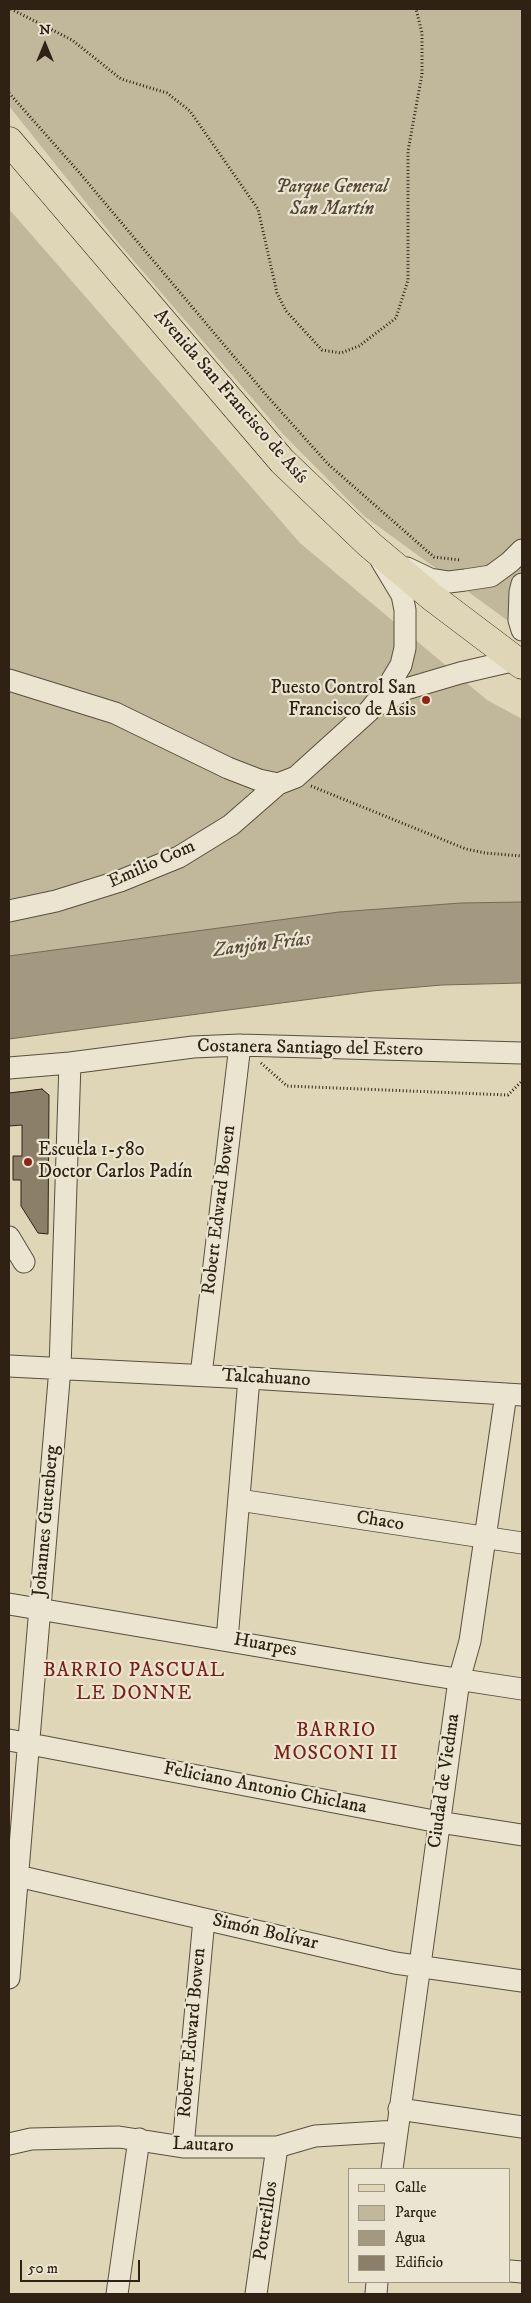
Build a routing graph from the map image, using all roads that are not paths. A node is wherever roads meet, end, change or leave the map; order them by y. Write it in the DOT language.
graph roads {
  1 [pos="9,141"];
  2 [pos="370,545"];
  3 [pos="522,550"];
  4 [pos="522,584"];
  5 [pos="522,630"];
  6 [pos="519,662"];
  7 [pos="9,680"];
  8 [pos="369,710"];
  9 [pos="285,781"];
  10 [pos="9,911"];
  11 [pos="240,1045"];
  12 [pos="522,1053"];
  13 [pos="70,1063"];
  14 [pos="9,1068"];
  15 [pos="9,1237"];
  16 [pos="24,1262"];
  17 [pos="9,1366"];
  18 [pos="60,1368"];
  19 [pos="201,1375"];
  20 [pos="250,1378"];
  21 [pos="514,1395"];
  22 [pos="239,1500"];
  23 [pos="486,1538"];
  24 [pos="522,1543"];
  25 [pos="9,1604"];
  26 [pos="40,1608"];
  27 [pos="227,1640"];
  28 [pos="459,1680"];
  29 [pos="522,1689"];
  30 [pos="19,1742"];
  31 [pos="439,1822"];
  32 [pos="522,1835"];
  33 [pos="13,1875"];
  34 [pos="204,1919"];
  35 [pos="419,1968"];
  36 [pos="9,1978"];
  37 [pos="522,1982"];
  38 [pos="399,2109"];
  39 [pos="522,2126"];
  40 [pos="397,2131"];
  41 [pos="139,2139"];
  42 [pos="9,2144"];
  43 [pos="183,2147"];
  44 [pos="278,2147"];
  45 [pos="392,2168"];
  46 [pos="117,2294"];
  47 [pos="256,2294"];
  1 -- 2 [label="main road, Avenida San Francisco de Asís"];
  2 -- 3 [label="street"];
  2 -- 6 [label="main road, Avenida San Francisco de Asís"];
  2 -- 8 [label="street"];
  4 -- 5 [label="street"];
  6 -- 8 [label="street"];
  7 -- 9 [label="street"];
  8 -- 9 [label="street, Emilio Com"];
  9 -- 10 [label="street, Emilio Com"];
  11 -- 12 [label="street, Costanera Santiago del Estero"];
  11 -- 13 [label="street, Costanera Santiago del Estero"];
  11 -- 19 [label="street, Robert Edward Bowen"];
  13 -- 14 [label="street, Costanera Santiago del Estero"];
  13 -- 18 [label="street, Johannes Gutenberg"];
  15 -- 16 [label="street"];
  17 -- 18 [label="street, Talcahuano"];
  18 -- 19 [label="street, Talcahuano"];
  18 -- 26 [label="street, Johannes Gutenberg"];
  19 -- 20 [label="street, Talcahuano"];
  20 -- 21 [label="street, Talcahuano"];
  20 -- 22 [label="street"];
  21 -- 23 [label="street, Ciudad de Viedma"];
  22 -- 23 [label="street, Chaco"];
  22 -- 27 [label="street"];
  23 -- 24 [label="street, Chaco"];
  23 -- 28 [label="street, Ciudad de Viedma"];
  25 -- 26 [label="street, Huarpes"];
  26 -- 27 [label="street, Huarpes"];
  26 -- 30 [label="street, Johannes Gutenberg"];
  27 -- 28 [label="street, Huarpes"];
  28 -- 29 [label="street, Huarpes"];
  28 -- 31 [label="street, Ciudad de Viedma"];
  30 -- 31 [label="street, Feliciano Antonio Chiclana"];
  30 -- 33 [label="street, Johannes Gutenberg"];
  31 -- 32 [label="street, Feliciano Antonio Chiclana"];
  31 -- 35 [label="street, Ciudad de Viedma"];
  33 -- 34 [label="street, Simón Bolívar"];
  33 -- 36 [label="street, Johannes Gutenberg"];
  34 -- 35 [label="street, Simón Bolívar"];
  34 -- 43 [label="street, Robert Edward Bowen"];
  35 -- 37 [label="street, Simón Bolívar"];
  35 -- 38 [label="street, Ciudad de Viedma"];
  38 -- 39 [label="street"];
  38 -- 40 [label="street, Ciudad de Viedma"];
  40 -- 44 [label="street, Lautaro"];
  40 -- 45 [label="street, Ciudad de Viedma"];
  41 -- 42 [label="street, Lautaro"];
  41 -- 43 [label="street, Lautaro"];
  41 -- 46 [label="street"];
  43 -- 44 [label="street, Lautaro"];
  44 -- 47 [label="street, Potrerillos"];
}
